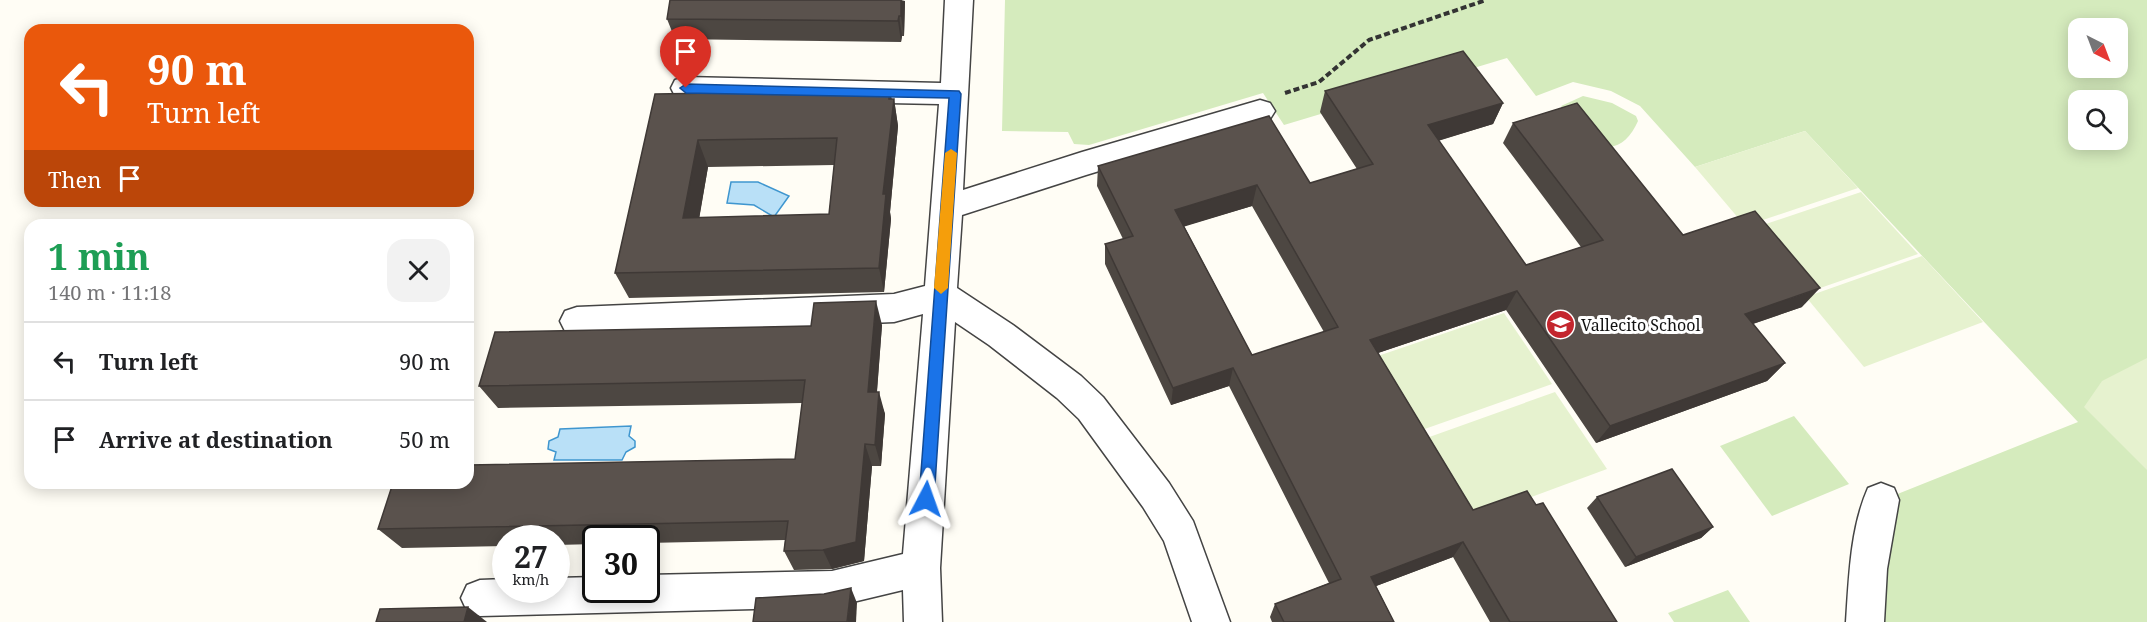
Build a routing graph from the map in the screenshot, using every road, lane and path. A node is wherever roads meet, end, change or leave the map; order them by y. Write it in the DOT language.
graph roads {
  1 [pos="959,0"];
  2 [pos="1486,0"];
  3 [pos="686,88"];
  4 [pos="955,94"];
  5 [pos="1260,111"];
  6 [pos="947,208"];
  7 [pos="941,295"];
  8 [pos="577,321"];
  9 [pos="1881,500"];
  10 [pos="921,567"];
  11 [pos="480,598"];
  12 [pos="923,622"];
  13 [pos="1211,622"];
  14 [pos="1865,622"];
  1 -- 4 [label="street"];
  2 -- 5 [label="path"];
  3 -- 4 [label="street"];
  4 -- 6 [label="street"];
  5 -- 6 [label="street"];
  6 -- 7 [label="street"];
  7 -- 8 [label="street"];
  7 -- 10 [label="street"];
  7 -- 13 [label="street"];
  9 -- 14 [label="street"];
  10 -- 11 [label="street"];
  10 -- 12 [label="street"];
}
